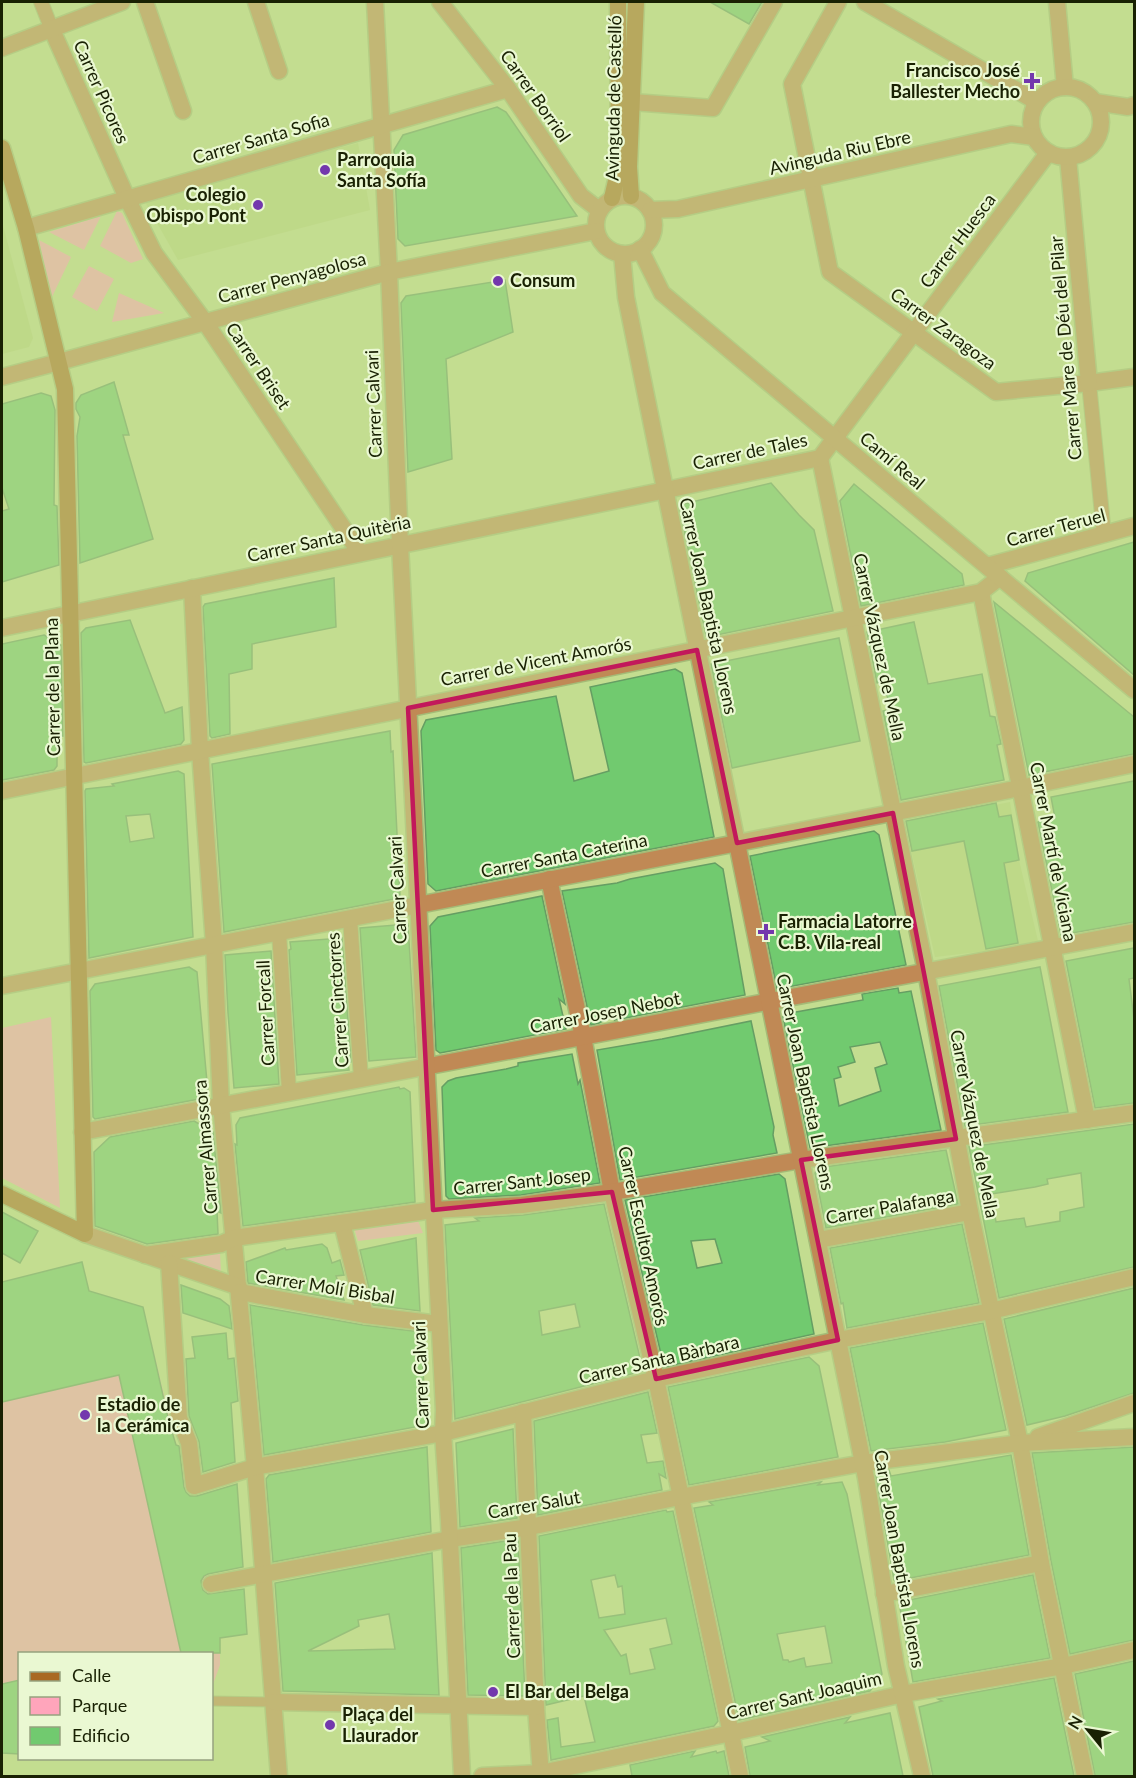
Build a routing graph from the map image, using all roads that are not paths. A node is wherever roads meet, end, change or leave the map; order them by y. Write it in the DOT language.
graph roads {
  1 [pos="41,2"];
  2 [pos="123,2"];
  3 [pos="145,2"];
  4 [pos="256,2"];
  5 [pos="375,2"];
  6 [pos="440,2"];
  7 [pos="618,2"];
  8 [pos="636,2"];
  9 [pos="774,2"];
  10 [pos="838,2"];
  11 [pos="865,2"];
  12 [pos="1057,2"];
  13 [pos="52,30"];
  14 [pos="2,48"];
  15 [pos="279,71"];
  16 [pos="1065,87"];
  17 [pos="508,89"];
  18 [pos="632,102"];
  19 [pos="1037,102"];
  20 [pos="1095,102"];
  21 [pos="1131,106"];
  22 [pos="183,111"];
  23 [pos="1031,119"];
  24 [pos="381,124"];
  25 [pos="1101,124"];
  26 [pos="1011,134"];
  27 [pos="1034,137"];
  28 [pos="2,148"];
  29 [pos="1048,153"];
  30 [pos="1068,158"];
  31 [pos="811,179"];
  32 [pos="631,196"];
  33 [pos="127,198"];
  34 [pos="606,204"];
  35 [pos="652,218"];
  36 [pos="26,228"];
  37 [pos="596,231"];
  38 [pos="640,249"];
  39 [pos="622,254"];
  40 [pos="389,272"];
  41 [pos="205,322"];
  42 [pos="914,332"];
  43 [pos="59,362"];
  44 [pos="1134,377"];
  45 [pos="2,378"];
  46 [pos="1089,383"];
  47 [pos="834,438"];
  48 [pos="820,458"];
  49 [pos="802,461"];
  50 [pos="824,479"];
  51 [pos="665,490"];
  52 [pos="1134,526"];
  53 [pos="1104,535"];
  54 [pos="400,545"];
  55 [pos="360,553"];
  56 [pos="987,566"];
  57 [pos="1000,577"];
  58 [pos="192,588"];
  59 [pos="981,592"];
  60 [pos="70,613"];
  61 [pos="853,618"];
  62 [pos="2,628"];
  63 [pos="697,650"];
  64 [pos="1134,690"];
  65 [pos="408,708"];
  66 [pos="200,751"];
  67 [pos="1134,764"];
  68 [pos="74,776"];
  69 [pos="1020,788"];
  70 [pos="2,791"];
  71 [pos="893,813"];
  72 [pos="737,843"];
  73 [pos="549,879"];
  74 [pos="418,904"];
  75 [pos="350,918"];
  76 [pos="279,932"];
  77 [pos="1134,932"];
  78 [pos="214,944"];
  79 [pos="1052,948"];
  80 [pos="79,970"];
  81 [pos="926,971"];
  82 [pos="2,986"];
  83 [pos="769,1002"];
  84 [pos="583,1037"];
  85 [pos="426,1066"];
  86 [pos="361,1079"];
  87 [pos="289,1092"];
  88 [pos="221,1106"];
  89 [pos="1134,1113"];
  90 [pos="1087,1120"];
  91 [pos="82,1132"];
  92 [pos="956,1139"];
  93 [pos="801,1160"];
  94 [pos="612,1192"];
  95 [pos="2,1194"];
  96 [pos="433,1210"];
  97 [pos="970,1212"];
  98 [pos="342,1223"];
  99 [pos="85,1234"];
  100 [pos="234,1238"];
  101 [pos="818,1240"];
  102 [pos="145,1255"];
  103 [pos="169,1263"];
  104 [pos="1134,1278"];
  105 [pos="239,1290"];
  106 [pos="991,1311"];
  107 [pos="364,1315"];
  108 [pos="439,1324"];
  109 [pos="838,1340"];
  110 [pos="656,1379"];
  111 [pos="1134,1403"];
  112 [pos="524,1412"];
  113 [pos="443,1433"];
  114 [pos="1134,1437"];
  115 [pos="1020,1443"];
  116 [pos="863,1463"];
  117 [pos="255,1467"];
  118 [pos="680,1497"];
  119 [pos="529,1527"];
  120 [pos="450,1539"];
  121 [pos="1041,1563"];
  122 [pos="263,1574"];
  123 [pos="211,1584"];
  124 [pos="884,1594"];
  125 [pos="1134,1650"];
  126 [pos="1063,1666"];
  127 [pos="903,1694"];
  128 [pos="213,1701"];
  129 [pos="273,1702"];
  130 [pos="458,1705"];
  131 [pos="536,1707"];
  132 [pos="731,1733"];
  133 [pos="541,1774"];
  134 [pos="279,1776"];
  135 [pos="462,1776"];
  136 [pos="482,1776"];
  137 [pos="740,1776"];
  138 [pos="922,1776"];
  139 [pos="1085,1776"];
  1 -- 13 [label="street, Carrer Picores"];
  2 -- 13 [label="street"];
  3 -- 22 [label="street"];
  4 -- 15 [label="street"];
  5 -- 24 [label="street, Carrer Calvari"];
  6 -- 17 [label="street, Carrer Borriol"];
  7 -- 34 [label="main road, Avinguda de Castelló"];
  8 -- 18 [label="main road, Avinguda de Castelló"];
  9 -- 18 [label="street"];
  10 -- 31 [label="street, Carrer Zaragoza"];
  11 -- 19 [label="street"];
  12 -- 16 [label="street"];
  13 -- 14 [label="street"];
  13 -- 33 [label="street, Carrer Picores"];
  16 -- 19 [label="street"];
  16 -- 20 [label="street"];
  17 -- 24 [label="street, Carrer Santa Sofia"];
  17 -- 34 [label="street, Carrer Borriol"];
  18 -- 32 [label="main road, Avinguda de Castelló"];
  19 -- 23 [label="street"];
  20 -- 21 [label="street"];
  20 -- 25 [label="street"];
  21 -- 25 [label="street"];
  23 -- 26 [label="street, Avinguda Riu Ebre"];
  23 -- 27 [label="street"];
  24 -- 33 [label="street, Carrer Santa Sofia"];
  24 -- 40 [label="street, Carrer Calvari"];
  25 -- 30 [label="street"];
  26 -- 27 [label="street, Avinguda Riu Ebre"];
  26 -- 31 [label="street, Avinguda Riu Ebre"];
  27 -- 29 [label="street"];
  28 -- 36 [label="main road, Carrer de la Plana"];
  29 -- 30 [label="street"];
  29 -- 42 [label="street, Carrer Huesca"];
  30 -- 46 [label="street, Carrer Mare de Déu del Pilar"];
  31 -- 35 [label="street, Avinguda Riu Ebre"];
  31 -- 42 [label="street, Carrer Zaragoza"];
  32 -- 34 [label="street"];
  32 -- 35 [label="street"];
  33 -- 36 [label="street, Carrer Santa Sofia"];
  33 -- 41 [label="street, Carrer Briset"];
  34 -- 37 [label="street"];
  35 -- 38 [label="street"];
  36 -- 43 [label="main road, Carrer de la Plana"];
  37 -- 39 [label="street"];
  37 -- 40 [label="street, Carrer Penyagolosa"];
  38 -- 39 [label="street"];
  38 -- 47 [label="street, Camí Real"];
  39 -- 51 [label="street, Carrer Joan Baptista Llorens"];
  40 -- 41 [label="street, Carrer Penyagolosa"];
  40 -- 54 [label="street, Carrer Calvari"];
  41 -- 43 [label="street, Carrer Penyagolosa"];
  41 -- 55 [label="street, Carrer Briset"];
  42 -- 46 [label="street, Carrer Zaragoza"];
  42 -- 47 [label="street, Carrer Huesca"];
  43 -- 45 [label="street, Carrer Penyagolosa"];
  43 -- 60 [label="main road, Carrer de la Plana"];
  44 -- 46 [label="street, Carrer Zaragoza"];
  46 -- 53 [label="street, Carrer Mare de Déu del Pilar"];
  47 -- 48 [label="street, Carrer de Tales"];
  47 -- 56 [label="street, Camí Real"];
  48 -- 49 [label="street, Carrer de Tales"];
  48 -- 50 [label="street, Carrer Vázquez de Mella"];
  49 -- 50 [label="street"];
  49 -- 51 [label="street, Carrer de Tales"];
  50 -- 61 [label="street, Carrer Vázquez de Mella"];
  51 -- 54 [label="street, Carrer Santa Quitèria"];
  51 -- 63 [label="street, Carrer Joan Baptista Llorens"];
  52 -- 53 [label="street, Carrer Teruel"];
  53 -- 56 [label="street, Carrer Teruel"];
  54 -- 55 [label="street, Carrer Santa Quitèria"];
  54 -- 65 [label="street, Carrer Calvari"];
  55 -- 58 [label="street, Carrer Santa Quitèria"];
  56 -- 57 [label="street, Camí Real"];
  57 -- 59 [label="street, Carrer de Vicent Amorós"];
  57 -- 64 [label="street, Camí Real"];
  58 -- 60 [label="street, Carrer Santa Quitèria"];
  58 -- 66 [label="street, Carrer Almassora"];
  59 -- 61 [label="street, Carrer de Vicent Amorós"];
  59 -- 69 [label="street, Carrer Martí de Viciana"];
  60 -- 62 [label="street, Carrer Santa Quitèria"];
  60 -- 68 [label="main road, Carrer de la Plana"];
  61 -- 63 [label="street, Carrer de Vicent Amorós"];
  61 -- 71 [label="street, Carrer Vázquez de Mella"];
  63 -- 65 [label="street, Carrer de Vicent Amorós"];
  63 -- 72 [label="street, Carrer Joan Baptista Llorens"];
  65 -- 66 [label="street, Carrer de Vicent Amorós"];
  65 -- 74 [label="street, Carrer Calvari"];
  66 -- 68 [label="street, Carrer de Vicent Amorós"];
  66 -- 78 [label="street, Carrer Almassora"];
  67 -- 69 [label="street, Carrer Santa Caterina"];
  68 -- 70 [label="street, Carrer de Vicent Amorós"];
  68 -- 80 [label="main road, Carrer de la Plana"];
  69 -- 71 [label="street, Carrer Santa Caterina"];
  69 -- 79 [label="street, Carrer Martí de Viciana"];
  71 -- 72 [label="street, Carrer Santa Caterina"];
  71 -- 81 [label="street, Carrer Vázquez de Mella"];
  72 -- 73 [label="street, Carrer Santa Caterina"];
  72 -- 83 [label="street, Carrer Joan Baptista Llorens"];
  73 -- 74 [label="street, Carrer Santa Caterina"];
  73 -- 84 [label="street, Carrer Escultor Amorós"];
  74 -- 75 [label="street, Carrer Santa Caterina"];
  74 -- 85 [label="street, Carrer Calvari"];
  75 -- 76 [label="street, Carrer Santa Caterina"];
  75 -- 86 [label="street, Carrer Cinctorres"];
  76 -- 78 [label="street, Carrer Santa Caterina"];
  76 -- 87 [label="street, Carrer Forcall"];
  77 -- 79 [label="street, Carrer Josep Nebot"];
  78 -- 80 [label="street, Carrer Santa Caterina"];
  78 -- 88 [label="street, Carrer Almassora"];
  79 -- 81 [label="street, Carrer Josep Nebot"];
  79 -- 90 [label="street, Carrer Martí de Viciana"];
  80 -- 82 [label="street, Carrer Santa Caterina"];
  80 -- 91 [label="main road, Carrer de la Plana"];
  81 -- 83 [label="street, Carrer Josep Nebot"];
  81 -- 92 [label="street, Carrer Vázquez de Mella"];
  83 -- 84 [label="street, Carrer Josep Nebot"];
  83 -- 93 [label="street, Carrer Joan Baptista Llorens"];
  84 -- 85 [label="street, Carrer Josep Nebot"];
  84 -- 94 [label="street, Carrer Escultor Amorós"];
  85 -- 86 [label="street, Carrer Josep Nebot"];
  85 -- 96 [label="street, Carrer Calvari"];
  86 -- 87 [label="street, Carrer Josep Nebot"];
  87 -- 88 [label="street, Carrer Josep Nebot"];
  88 -- 91 [label="street, Carrer Josep Nebot"];
  88 -- 100 [label="street, Carrer Almassora"];
  89 -- 90 [label="street, Carrer Sant Josep"];
  90 -- 92 [label="street, Carrer Sant Josep"];
  91 -- 99 [label="main road, Carrer de la Plana"];
  92 -- 93 [label="street, Carrer Sant Josep"];
  92 -- 97 [label="street, Carrer Vázquez de Mella"];
  93 -- 94 [label="street, Carrer Sant Josep"];
  93 -- 101 [label="street, Carrer Joan Baptista Llorens"];
  94 -- 96 [label="street, Carrer Sant Josep"];
  94 -- 110 [label="street, Carrer Escultor Amorós"];
  95 -- 99 [label="main road"];
  96 -- 98 [label="street, Carrer Sant Josep"];
  96 -- 108 [label="street, Carrer Calvari"];
  97 -- 101 [label="street, Carrer Palafanga"];
  97 -- 106 [label="street, Carrer Vázquez de Mella"];
  98 -- 100 [label="street, Carrer Sant Josep"];
  98 -- 107 [label="street"];
  99 -- 102 [label="street, Carrer Molí Bisbal"];
  100 -- 102 [label="street"];
  100 -- 105 [label="street, Carrer Almassora"];
  101 -- 109 [label="street, Carrer Joan Baptista Llorens"];
  102 -- 103 [label="street, Carrer Molí Bisbal"];
  103 -- 105 [label="street, Carrer Molí Bisbal"];
  103 -- 117 [label="street, Carrer Santa Bàrbara"];
  104 -- 106 [label="street, Carrer Santa Bàrbara"];
  105 -- 107 [label="street, Carrer Molí Bisbal"];
  105 -- 117 [label="street, Carrer Almassora"];
  106 -- 109 [label="street, Carrer Santa Bàrbara"];
  106 -- 115 [label="street, Carrer Vázquez de Mella"];
  107 -- 108 [label="street, Carrer Molí Bisbal"];
  108 -- 113 [label="street, Carrer Calvari"];
  109 -- 110 [label="street, Carrer Santa Bàrbara"];
  109 -- 116 [label="street, Carrer Joan Baptista Llorens"];
  110 -- 112 [label="street, Carrer Santa Bàrbara"];
  110 -- 118 [label="street, Carrer Escultor Amorós"];
  111 -- 115 [label="street"];
  112 -- 113 [label="street, Carrer Santa Bàrbara"];
  112 -- 119 [label="street, Carrer de la Pau"];
  113 -- 117 [label="street, Carrer Santa Bàrbara"];
  113 -- 120 [label="street, Carrer Calvari"];
  114 -- 115 [label="street"];
  115 -- 116 [label="street, Carrer Salut"];
  115 -- 121 [label="street, Carrer Vázquez de Mella"];
  116 -- 118 [label="street, Carrer Salut"];
  116 -- 124 [label="street, Carrer Joan Baptista Llorens"];
  117 -- 122 [label="street, Carrer Almassora"];
  118 -- 119 [label="street, Carrer Salut"];
  118 -- 132 [label="street, Carrer Escultor Amorós"];
  119 -- 120 [label="street, Carrer Salut"];
  119 -- 131 [label="street, Carrer de la Pau"];
  120 -- 122 [label="street, Carrer Salut"];
  120 -- 130 [label="street, Carrer Calvari"];
  121 -- 124 [label="street"];
  121 -- 126 [label="street, Carrer Vázquez de Mella"];
  122 -- 123 [label="street, Carrer Salut"];
  122 -- 129 [label="street, Carrer Almassora"];
  124 -- 127 [label="street, Carrer Joan Baptista Llorens"];
  125 -- 126 [label="street, Carrer Sant Joaquim"];
  126 -- 127 [label="street, Carrer Sant Joaquim"];
  126 -- 139 [label="street, Carrer Vázquez de Mella"];
  127 -- 132 [label="street, Carrer Sant Joaquim"];
  127 -- 138 [label="street, Carrer Joan Baptista Llorens"];
  128 -- 129 [label="lane"];
  129 -- 130 [label="street"];
  129 -- 134 [label="street"];
  130 -- 131 [label="street"];
  130 -- 135 [label="street, Carrer Calvari"];
  131 -- 133 [label="street"];
  132 -- 133 [label="street, Carrer Sant Joaquim"];
  132 -- 137 [label="street, Carrer Escultor Amorós"];
  133 -- 136 [label="street, Carrer Sant Joaquim"];
}
